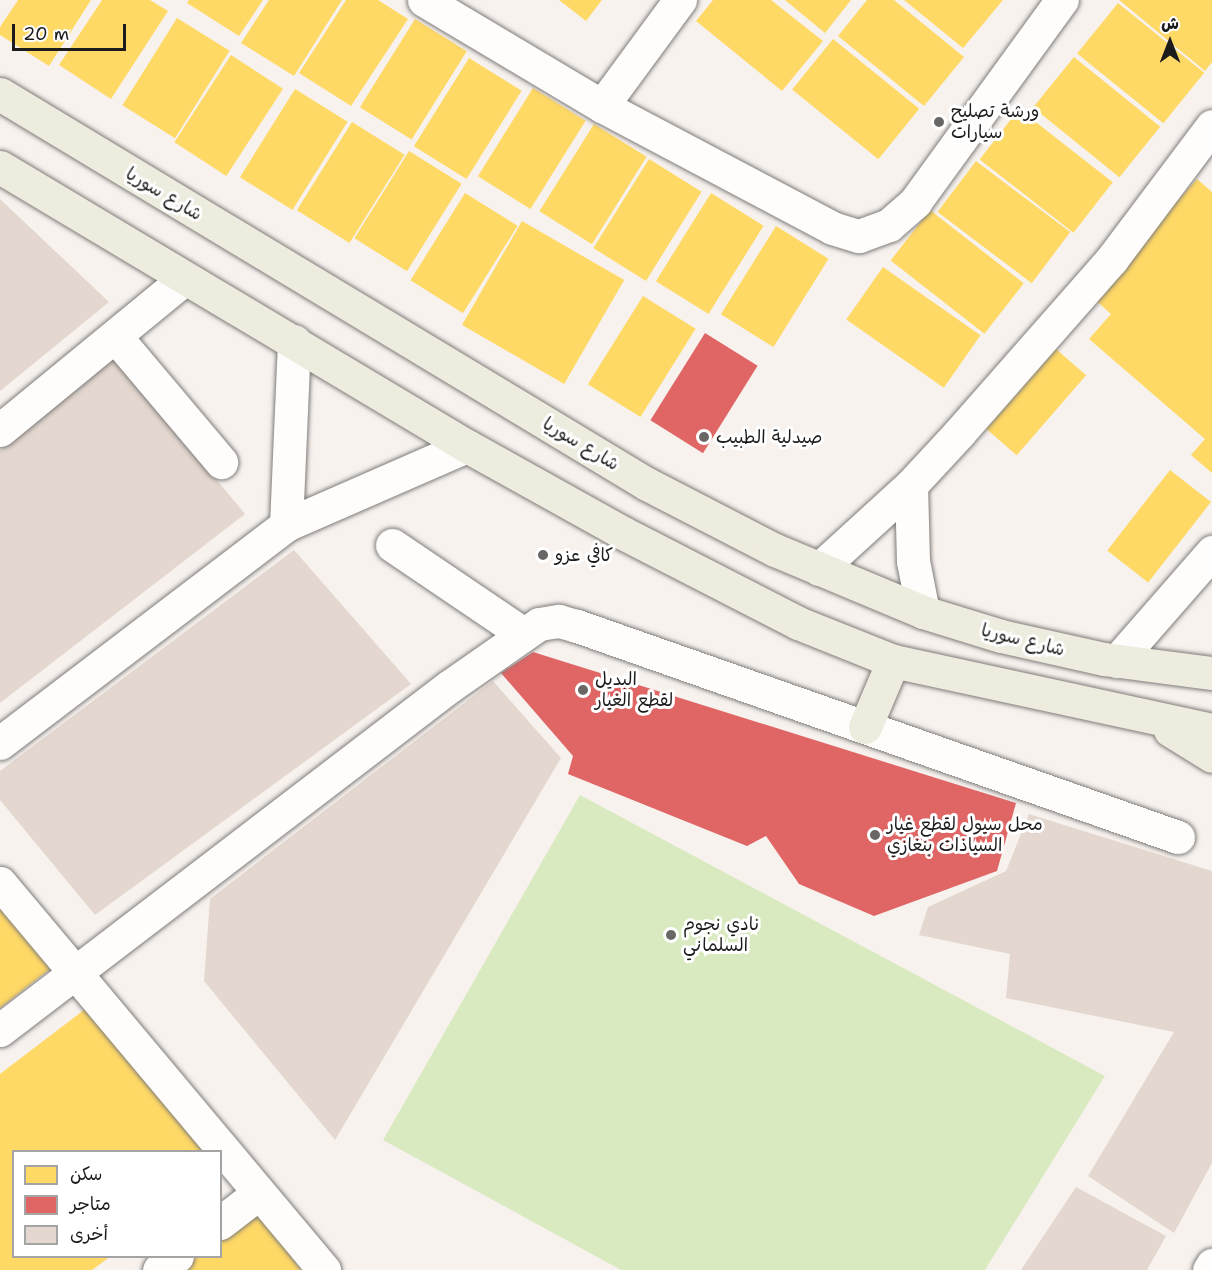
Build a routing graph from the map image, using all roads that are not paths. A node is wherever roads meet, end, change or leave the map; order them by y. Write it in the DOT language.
graph roads {
  1 [pos="424,0"];
  2 [pos="680,0"];
  3 [pos="1062,0"];
  4 [pos="0,94"];
  5 [pos="602,106"];
  6 [pos="1212,126"];
  7 [pos="0,167"];
  8 [pos="184,279"];
  9 [pos="115,336"];
  10 [pos="294,341"];
  11 [pos="0,430"];
  12 [pos="467,446"];
  13 [pos="220,462"];
  14 [pos="911,485"];
  15 [pos="286,525"];
  16 [pos="392,545"];
  17 [pos="1212,552"];
  18 [pos="819,569"];
  19 [pos="923,612"];
  20 [pos="522,633"];
  21 [pos="894,661"];
  22 [pos="1117,661"];
  23 [pos="1212,673"];
  24 [pos="1156,721"];
  25 [pos="865,727"];
  26 [pos="1212,730"];
  27 [pos="0,743"];
  28 [pos="1212,756"];
  29 [pos="1178,837"];
  30 [pos="0,883"];
  31 [pos="74,971"];
  32 [pos="0,1030"];
  33 [pos="259,1193"];
  34 [pos="222,1221"];
  35 [pos="176,1258"];
  36 [pos="1212,1265"];
  37 [pos="159,1270"];
  38 [pos="324,1270"];
  39 [pos="1209,1270"];
  1 -- 5 [label="street"];
  2 -- 5 [label="street"];
  3 -- 5 [label="street"];
  4 -- 18 [label="main road, شارع سوريا"];
  6 -- 14 [label="street"];
  7 -- 8 [label="main road"];
  8 -- 9 [label="street"];
  8 -- 10 [label="main road"];
  9 -- 11 [label="street"];
  9 -- 13 [label="street"];
  10 -- 12 [label="main road"];
  10 -- 15 [label="street"];
  12 -- 15 [label="street"];
  12 -- 21 [label="main road"];
  14 -- 18 [label="street"];
  14 -- 19 [label="street"];
  15 -- 27 [label="street"];
  16 -- 20 [label="street"];
  17 -- 22 [label="street"];
  18 -- 19 [label="main road, شارع سوريا"];
  19 -- 22 [label="main road, شارع سوريا"];
  20 -- 25 [label="street"];
  20 -- 31 [label="street"];
  21 -- 24 [label="main road"];
  21 -- 25 [label="main road"];
  22 -- 23 [label="main road, شارع سوريا"];
  24 -- 26 [label="main road"];
  24 -- 28 [label="main road"];
  25 -- 29 [label="street"];
  30 -- 31 [label="street"];
  31 -- 32 [label="street"];
  31 -- 33 [label="street"];
  33 -- 34 [label="street"];
  33 -- 38 [label="street"];
  35 -- 37 [label="street"];
  36 -- 39 [label="street"];
}
